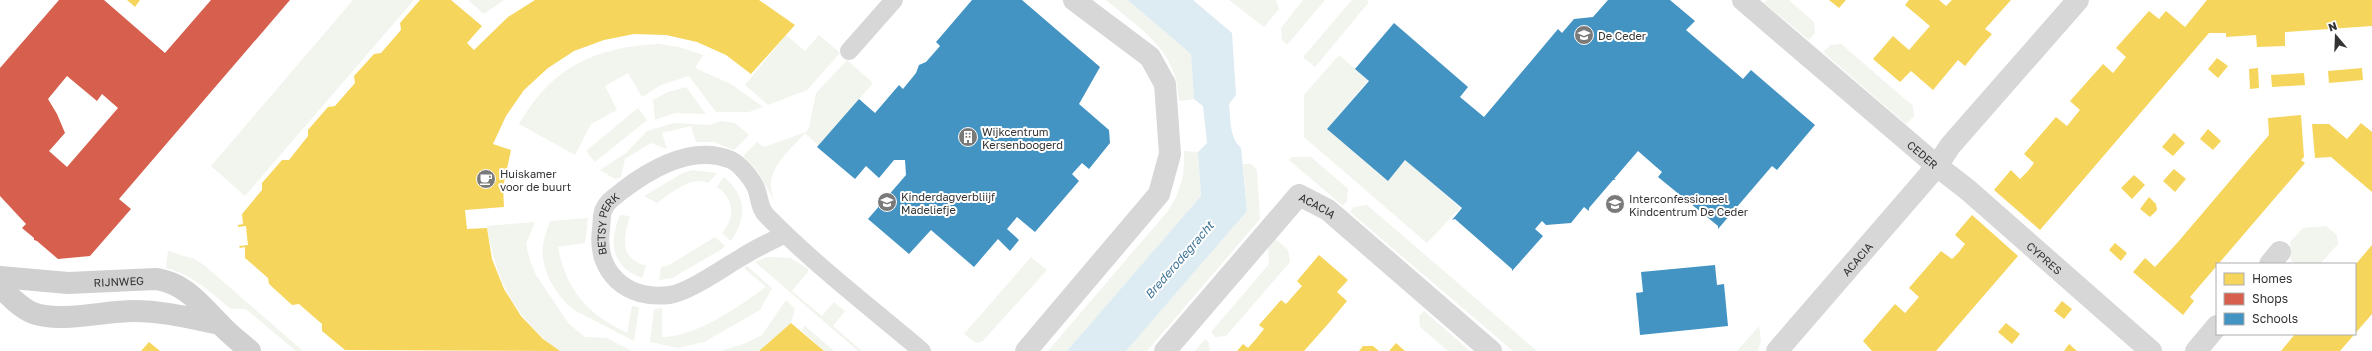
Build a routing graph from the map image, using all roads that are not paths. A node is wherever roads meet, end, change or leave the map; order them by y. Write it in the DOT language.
graph roads {
  1 [pos="894,0"];
  2 [pos="1074,0"];
  3 [pos="1743,0"];
  4 [pos="2078,0"];
  5 [pos="849,51"];
  6 [pos="1937,166"];
  7 [pos="785,234"];
  8 [pos="0,277"];
  9 [pos="0,287"];
  10 [pos="220,324"];
  11 [pos="2216,327"];
  12 [pos="250,351"];
  13 [pos="922,351"];
  14 [pos="1026,351"];
  15 [pos="1165,351"];
  16 [pos="1491,351"];
  17 [pos="1777,351"];
  18 [pos="2150,351"];
  19 [pos="2196,351"];
  1 -- 5 [label="lane"];
  2 -- 14 [label="street"];
  3 -- 6 [label="street, CEDER"];
  4 -- 6 [label="street, CEDER"];
  6 -- 17 [label="street, ACACIA"];
  6 -- 18 [label="street, CYPRES"];
  7 -- 7 [label="lane, BETSY PERK"];
  7 -- 13 [label="lane, BETSY PERK"];
  8 -- 10 [label="street, RIJNWEG"];
  9 -- 10 [label="street"];
  10 -- 12 [label="street, RIJNWEG"];
  11 -- 19 [label="street"];
  15 -- 16 [label="street, ACACIA"];
}
